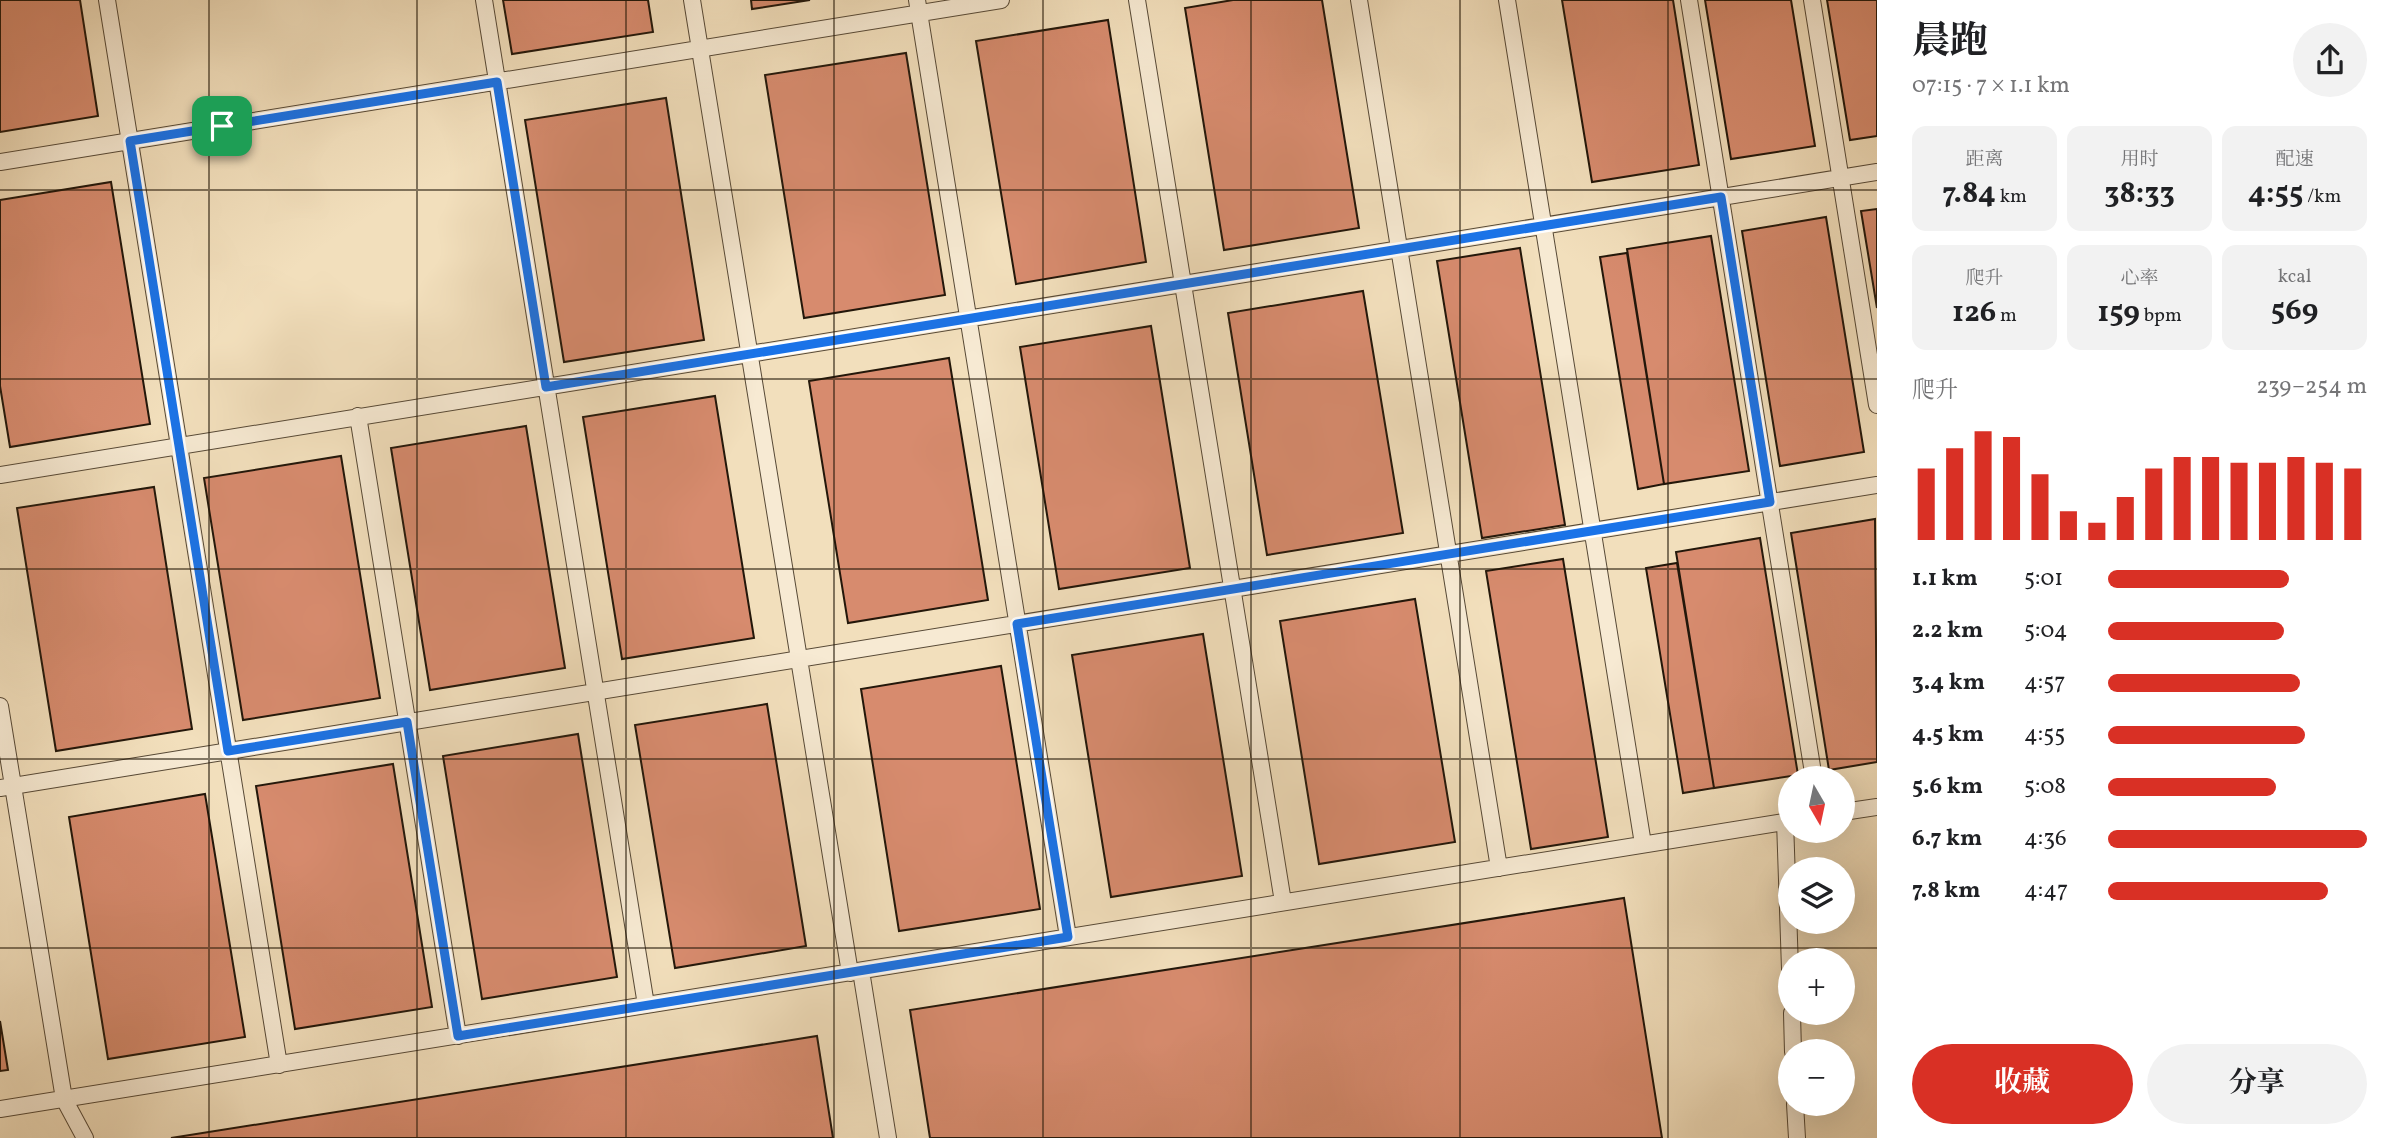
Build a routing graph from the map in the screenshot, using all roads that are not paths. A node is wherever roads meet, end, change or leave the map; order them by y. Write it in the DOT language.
graph roads {
  1 [pos="107,0"];
  2 [pos="484,0"];
  3 [pos="692,0"];
  4 [pos="1001,0"];
  5 [pos="1137,0"];
  6 [pos="1359,0"];
  7 [pos="1507,0"];
  8 [pos="1689,0"];
  9 [pos="1812,0"];
  10 [pos="918,7"];
  11 [pos="700,49"];
  12 [pos="497,82"];
  13 [pos="130,141"];
  14 [pos="0,162"];
  15 [pos="1877,172"];
  16 [pos="1840,178"];
  17 [pos="1721,197"];
  18 [pos="1544,226"];
  19 [pos="1399,249"];
  20 [pos="1183,284"];
  21 [pos="968,318"];
  22 [pos="749,354"];
  23 [pos="546,387"];
  24 [pos="1877,405"];
  25 [pos="358,416"];
  26 [pos="179,446"];
  27 [pos="0,475"];
  28 [pos="1877,485"];
  29 [pos="1770,502"];
  30 [pos="1593,531"];
  31 [pos="1448,554"];
  32 [pos="1233,589"];
  33 [pos="1017,624"];
  34 [pos="799,659"];
  35 [pos="596,691"];
  36 [pos="0,706"];
  37 [pos="407,722"];
  38 [pos="228,751"];
  39 [pos="1812,766"];
  40 [pos="6,787"];
  41 [pos="1877,807"];
  42 [pos="1855,810"];
  43 [pos="1778,823"];
  44 [pos="1643,844"];
  45 [pos="1788,844"];
  46 [pos="1499,868"];
  47 [pos="1283,902"];
  48 [pos="1068,937"];
  49 [pos="1790,948"];
  50 [pos="855,972"];
  51 [pos="646,1005"];
  52 [pos="458,1036"];
  53 [pos="279,1065"];
  54 [pos="64,1099"];
  55 [pos="0,1110"];
  56 [pos="1796,1116"];
  57 [pos="85,1138"];
  58 [pos="888,1138"];
  59 [pos="1797,1138"];
  1 -- 13 [label="lane"];
  2 -- 12 [label="lane"];
  3 -- 11 [label="lane"];
  4 -- 10 [label="lane"];
  5 -- 20 [label="lane"];
  6 -- 19 [label="lane"];
  7 -- 18 [label="lane"];
  8 -- 17 [label="lane"];
  9 -- 16 [label="lane"];
  10 -- 11 [label="lane"];
  10 -- 21 [label="lane"];
  11 -- 12 [label="lane"];
  11 -- 22 [label="lane"];
  12 -- 13 [label="lane"];
  12 -- 23 [label="lane"];
  13 -- 14 [label="lane"];
  13 -- 26 [label="lane"];
  15 -- 16 [label="lane"];
  16 -- 17 [label="lane"];
  16 -- 24 [label="lane"];
  17 -- 18 [label="lane"];
  17 -- 29 [label="lane"];
  18 -- 19 [label="lane"];
  18 -- 30 [label="lane"];
  19 -- 20 [label="lane"];
  19 -- 31 [label="lane"];
  20 -- 21 [label="lane"];
  20 -- 32 [label="lane"];
  21 -- 22 [label="lane"];
  21 -- 33 [label="lane"];
  22 -- 23 [label="lane"];
  22 -- 34 [label="lane"];
  23 -- 25 [label="lane"];
  23 -- 35 [label="lane"];
  25 -- 26 [label="lane"];
  25 -- 37 [label="lane"];
  26 -- 27 [label="lane"];
  26 -- 38 [label="lane"];
  28 -- 29 [label="lane"];
  29 -- 30 [label="lane"];
  29 -- 39 [label="lane"];
  30 -- 31 [label="lane"];
  30 -- 44 [label="lane"];
  31 -- 32 [label="lane"];
  31 -- 46 [label="lane"];
  32 -- 33 [label="lane"];
  32 -- 47 [label="lane"];
  33 -- 34 [label="lane"];
  33 -- 48 [label="lane"];
  34 -- 35 [label="lane"];
  34 -- 50 [label="lane"];
  35 -- 37 [label="lane"];
  35 -- 51 [label="lane"];
  36 -- 40 [label="lane"];
  37 -- 38 [label="lane"];
  37 -- 52 [label="lane"];
  38 -- 40 [label="lane"];
  38 -- 53 [label="lane"];
  40 -- 54 [label="lane"];
  41 -- 42 [label="lane"];
  43 -- 44 [label="lane"];
  44 -- 46 [label="lane"];
  45 -- 49 [label="lane"];
  46 -- 47 [label="lane"];
  47 -- 48 [label="lane"];
  48 -- 50 [label="lane"];
  50 -- 51 [label="lane"];
  50 -- 58 [label="lane"];
  51 -- 52 [label="lane"];
  52 -- 53 [label="lane"];
  53 -- 54 [label="lane"];
  54 -- 55 [label="lane"];
  54 -- 57 [label="lane"];
  56 -- 59 [label="lane"];
}
